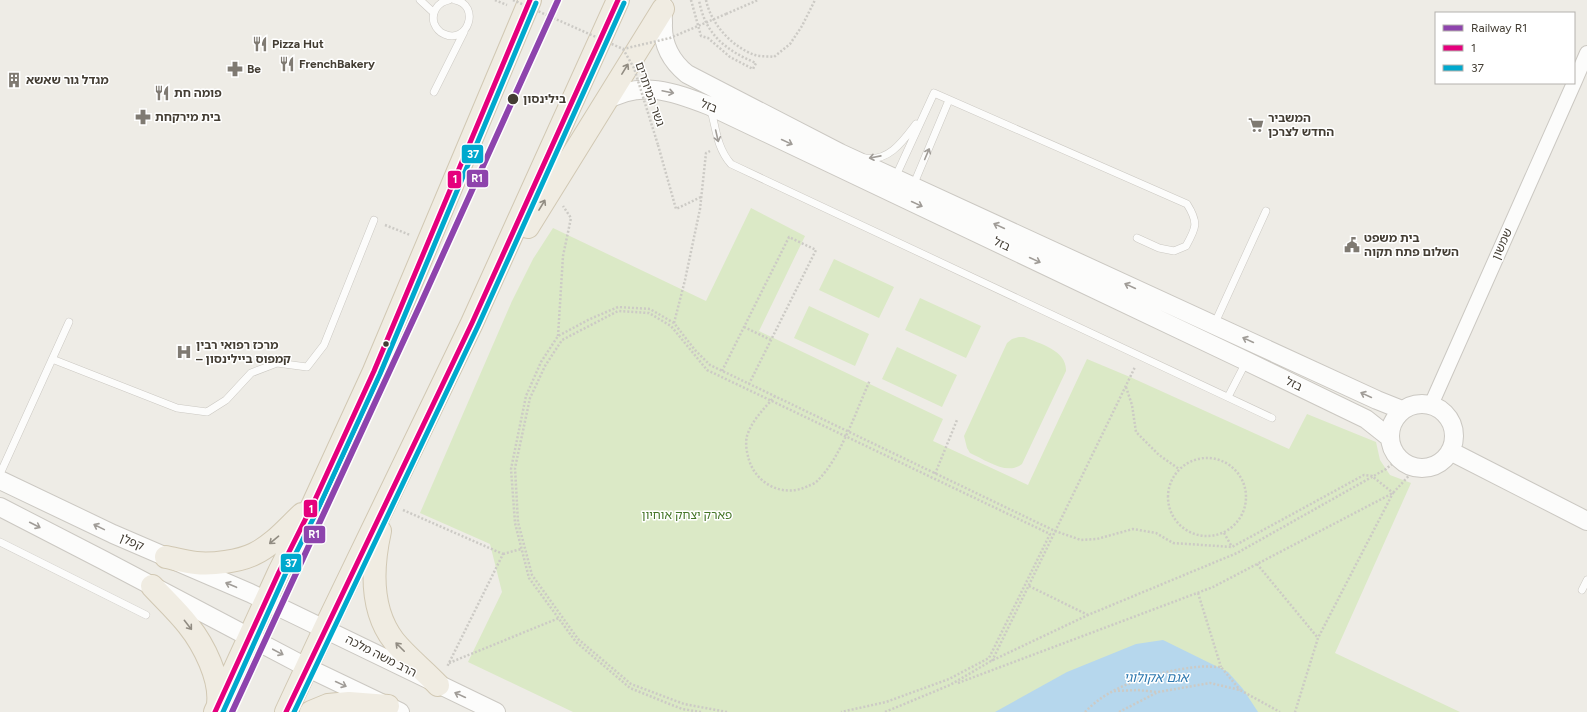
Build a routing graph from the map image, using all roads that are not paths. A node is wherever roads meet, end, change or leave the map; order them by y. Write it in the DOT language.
graph roads {
  1 [pos="420,0"];
  2 [pos="448,0"];
  3 [pos="457,0"];
  4 [pos="530,0"];
  5 [pos="618,0"];
  6 [pos="665,5"];
  7 [pos="434,12"];
  8 [pos="465,30"];
  9 [pos="1587,54"];
  10 [pos="1575,81"];
  11 [pos="1574,84"];
  12 [pos="434,92"];
  13 [pos="949,100"];
  14 [pos="604,102"];
  15 [pos="710,106"];
  16 [pos="924,115"];
  17 [pos="840,153"];
  18 [pos="896,186"];
  19 [pos="913,186"];
  20 [pos="1266,211"];
  21 [pos="374,220"];
  22 [pos="1137,238"];
  23 [pos="69,322"];
  24 [pos="472,323"];
  25 [pos="1210,333"];
  26 [pos="52,359"];
  27 [pos="1246,361"];
  28 [pos="1228,397"];
  29 [pos="1431,405"];
  30 [pos="1402,410"];
  31 [pos="1272,418"];
  32 [pos="1390,438"];
  33 [pos="1450,451"];
  34 [pos="0,474"];
  35 [pos="0,480"];
  36 [pos="386,502"];
  37 [pos="313,504"];
  38 [pos="1,509"];
  39 [pos="1587,521"];
  40 [pos="0,542"];
  41 [pos="166,557"];
  42 [pos="1587,580"];
  43 [pos="152,586"];
  44 [pos="1582,590"];
  45 [pos="266,602"];
  46 [pos="146,614"];
  47 [pos="324,628"];
  48 [pos="249,637"];
  49 [pos="306,668"];
  50 [pos="438,685"];
  51 [pos="216,708"];
  52 [pos="394,709"];
  53 [pos="286,712"];
  54 [pos="311,712"];
  55 [pos="496,712"];
  1 -- 7 [label="lane"];
  2 -- 7 [label="lane"];
  3 -- 8 [label="lane"];
  4 -- 37 [label="main road"];
  5 -- 24 [label="main road"];
  14 -- 6 [label="main road, one-way"];
  6 -- 17 [label="street, בזל"];
  7 -- 8 [label="lane"];
  8 -- 12 [label="lane"];
  9 -- 10 [label="street, שמשון"];
  11 -- 29 [label="street, שמשון"];
  13 -- 16 [label="lane"];
  19 -- 13 [label="lane, one-way"];
  13 -- 22 [label="lane"];
  14 -- 15 [label="street, בזל, one-way"];
  24 -- 14 [label="main road, one-way"];
  15 -- 18 [label="street, בזל, one-way"];
  15 -- 28 [label="lane, one-way"];
  16 -- 17 [label="lane, one-way"];
  16 -- 18 [label="lane"];
  17 -- 18 [label="street, בזל"];
  18 -- 19 [label="street, בזל"];
  18 -- 25 [label="street, בזל, one-way"];
  25 -- 19 [label="street, בזל, one-way"];
  20 -- 25 [label="lane"];
  21 -- 26 [label="lane"];
  23 -- 26 [label="lane"];
  24 -- 36 [label="main road"];
  25 -- 27 [label="street, בזל"];
  30 -- 25 [label="street, בזל, one-way"];
  26 -- 34 [label="lane"];
  27 -- 28 [label="lane"];
  27 -- 32 [label="street, בזל"];
  28 -- 31 [label="lane"];
  29 -- 30 [label="street"];
  29 -- 33 [label="street"];
  30 -- 32 [label="street"];
  32 -- 33 [label="street"];
  33 -- 39 [label="street"];
  41 -- 35 [label="street, קפלן, one-way"];
  36 -- 47 [label="main road"];
  50 -- 36 [label="main road, one-way"];
  37 -- 41 [label="main road, one-way"];
  37 -- 45 [label="main road"];
  38 -- 43 [label="street, one-way"];
  40 -- 46 [label="lane"];
  45 -- 41 [label="street, קפלן, one-way"];
  42 -- 44 [label="lane"];
  43 -- 48 [label="street"];
  43 -- 51 [label="main road, one-way"];
  45 -- 47 [label="street, הרב משה מלכה"];
  45 -- 48 [label="main road"];
  47 -- 49 [label="main road"];
  47 -- 50 [label="street, הרב משה מלכה"];
  48 -- 49 [label="street, one-way"];
  48 -- 51 [label="main road"];
  49 -- 52 [label="street, one-way"];
  49 -- 53 [label="main road"];
  55 -- 50 [label="street, הרב משה מלכה, one-way"];
  52 -- 54 [label="main road"];
}
